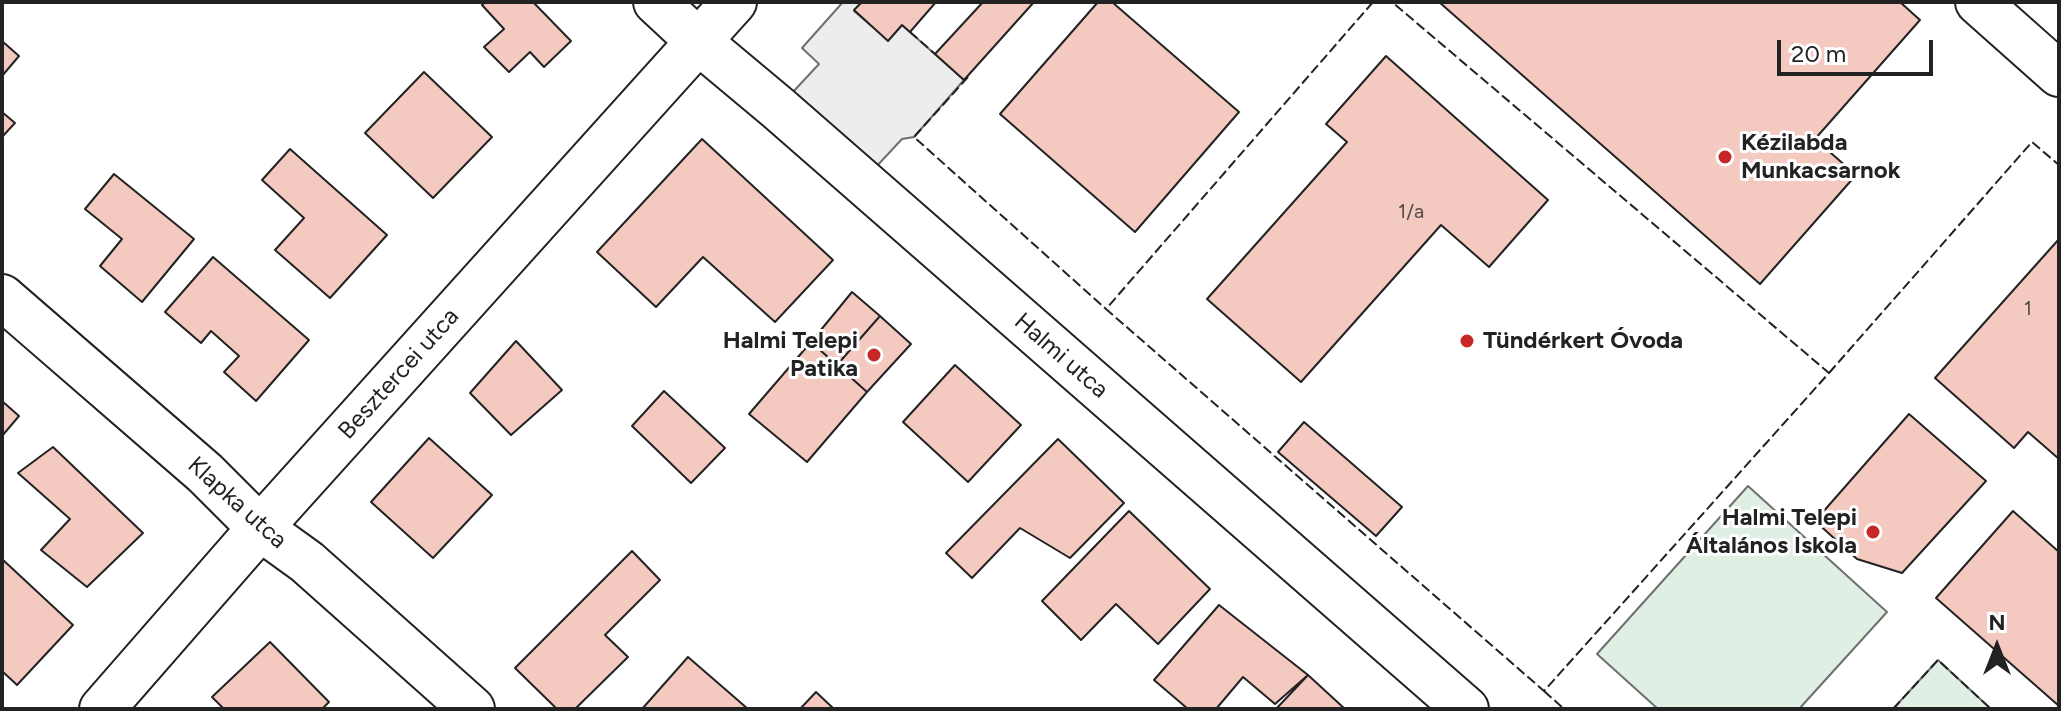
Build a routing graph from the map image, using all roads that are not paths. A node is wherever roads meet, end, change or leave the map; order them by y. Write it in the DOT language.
graph roads {
  1 [pos="656,2"];
  2 [pos="734,2"];
  3 [pos="1978,2"];
  4 [pos="699,42"];
  5 [pos="2059,74"];
  6 [pos="2,297"];
  7 [pos="260,528"];
  8 [pos="102,709"];
  9 [pos="472,709"];
  10 [pos="1466,709"];
  1 -- 4 [label="street, Halmi utca"];
  2 -- 4 [label="street, Besztercei utca"];
  3 -- 5 [label="street"];
  4 -- 7 [label="street, Besztercei utca"];
  4 -- 10 [label="street, Halmi utca"];
  6 -- 7 [label="street, Klapka utca"];
  7 -- 8 [label="street, Besztercei utca"];
  7 -- 9 [label="street, Klapka utca"];
}
